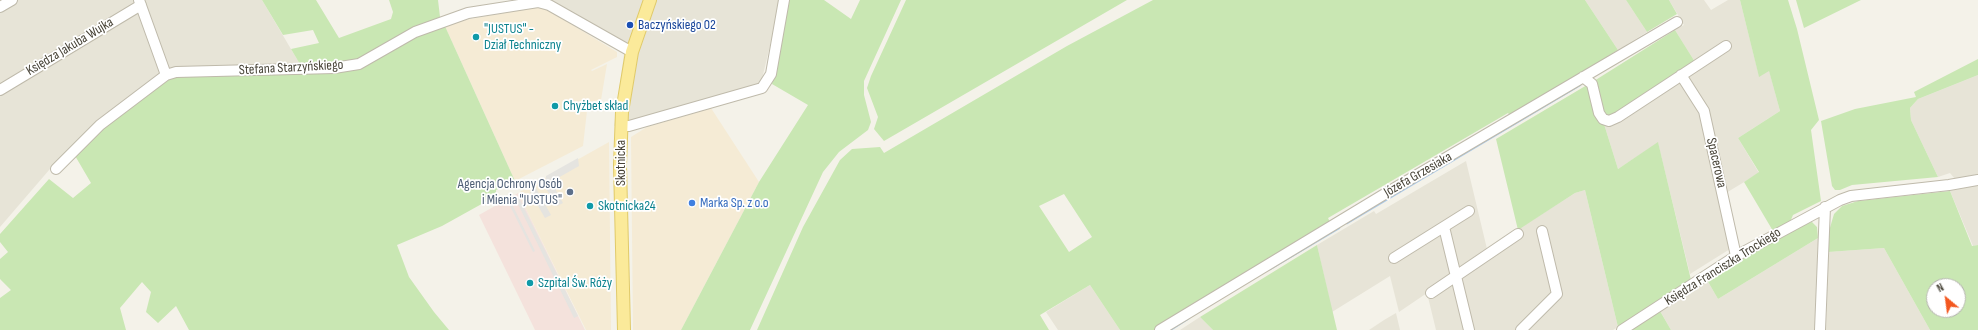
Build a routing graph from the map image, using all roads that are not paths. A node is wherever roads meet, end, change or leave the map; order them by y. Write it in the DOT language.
graph roads {
  1 [pos="12,0"];
  2 [pos="650,0"];
  3 [pos="784,0"];
  4 [pos="538,1"];
  5 [pos="140,3"];
  6 [pos="0,7"];
  7 [pos="1677,22"];
  8 [pos="1726,46"];
  9 [pos="632,52"];
  10 [pos="166,75"];
  11 [pos="1681,75"];
  12 [pos="1583,77"];
  13 [pos="0,90"];
  14 [pos="621,126"];
  15 [pos="56,169"];
  16 [pos="1978,180"];
  17 [pos="1825,207"];
  18 [pos="1469,211"];
  19 [pos="1444,227"];
  20 [pos="1542,231"];
  21 [pos="1518,234"];
  22 [pos="1736,256"];
  23 [pos="1394,258"];
  24 [pos="1457,275"];
  25 [pos="1431,292"];
  26 [pos="624,330"];
  27 [pos="1160,330"];
  28 [pos="1469,330"];
  29 [pos="1521,330"];
  30 [pos="1622,330"];
  31 [pos="1820,330"];
  1 -- 6 [label="street"];
  2 -- 9 [label="main road, Skotnicka"];
  3 -- 14 [label="street"];
  4 -- 9 [label="street, Stefana Starzyńskiego"];
  4 -- 10 [label="street, Stefana Starzyńskiego"];
  5 -- 10 [label="street"];
  5 -- 13 [label="street, Księdza Jakuba Wujka"];
  7 -- 12 [label="street, Józefa Grzesiaka"];
  8 -- 11 [label="street"];
  9 -- 14 [label="main road, Skotnicka"];
  10 -- 15 [label="street, Stefana Starzyńskiego"];
  11 -- 12 [label="street"];
  11 -- 22 [label="street, Spacerowa"];
  12 -- 27 [label="street, Józefa Grzesiaka"];
  14 -- 26 [label="main road, Skotnicka"];
  16 -- 17 [label="street"];
  17 -- 22 [label="street, Księdza Franciszka Trockiego"];
  17 -- 31 [label="street"];
  18 -- 19 [label="street"];
  19 -- 23 [label="street"];
  19 -- 24 [label="street"];
  20 -- 29 [label="street"];
  21 -- 24 [label="street"];
  22 -- 30 [label="street, Księdza Franciszka Trockiego"];
  24 -- 25 [label="street"];
  24 -- 28 [label="street"];
}
